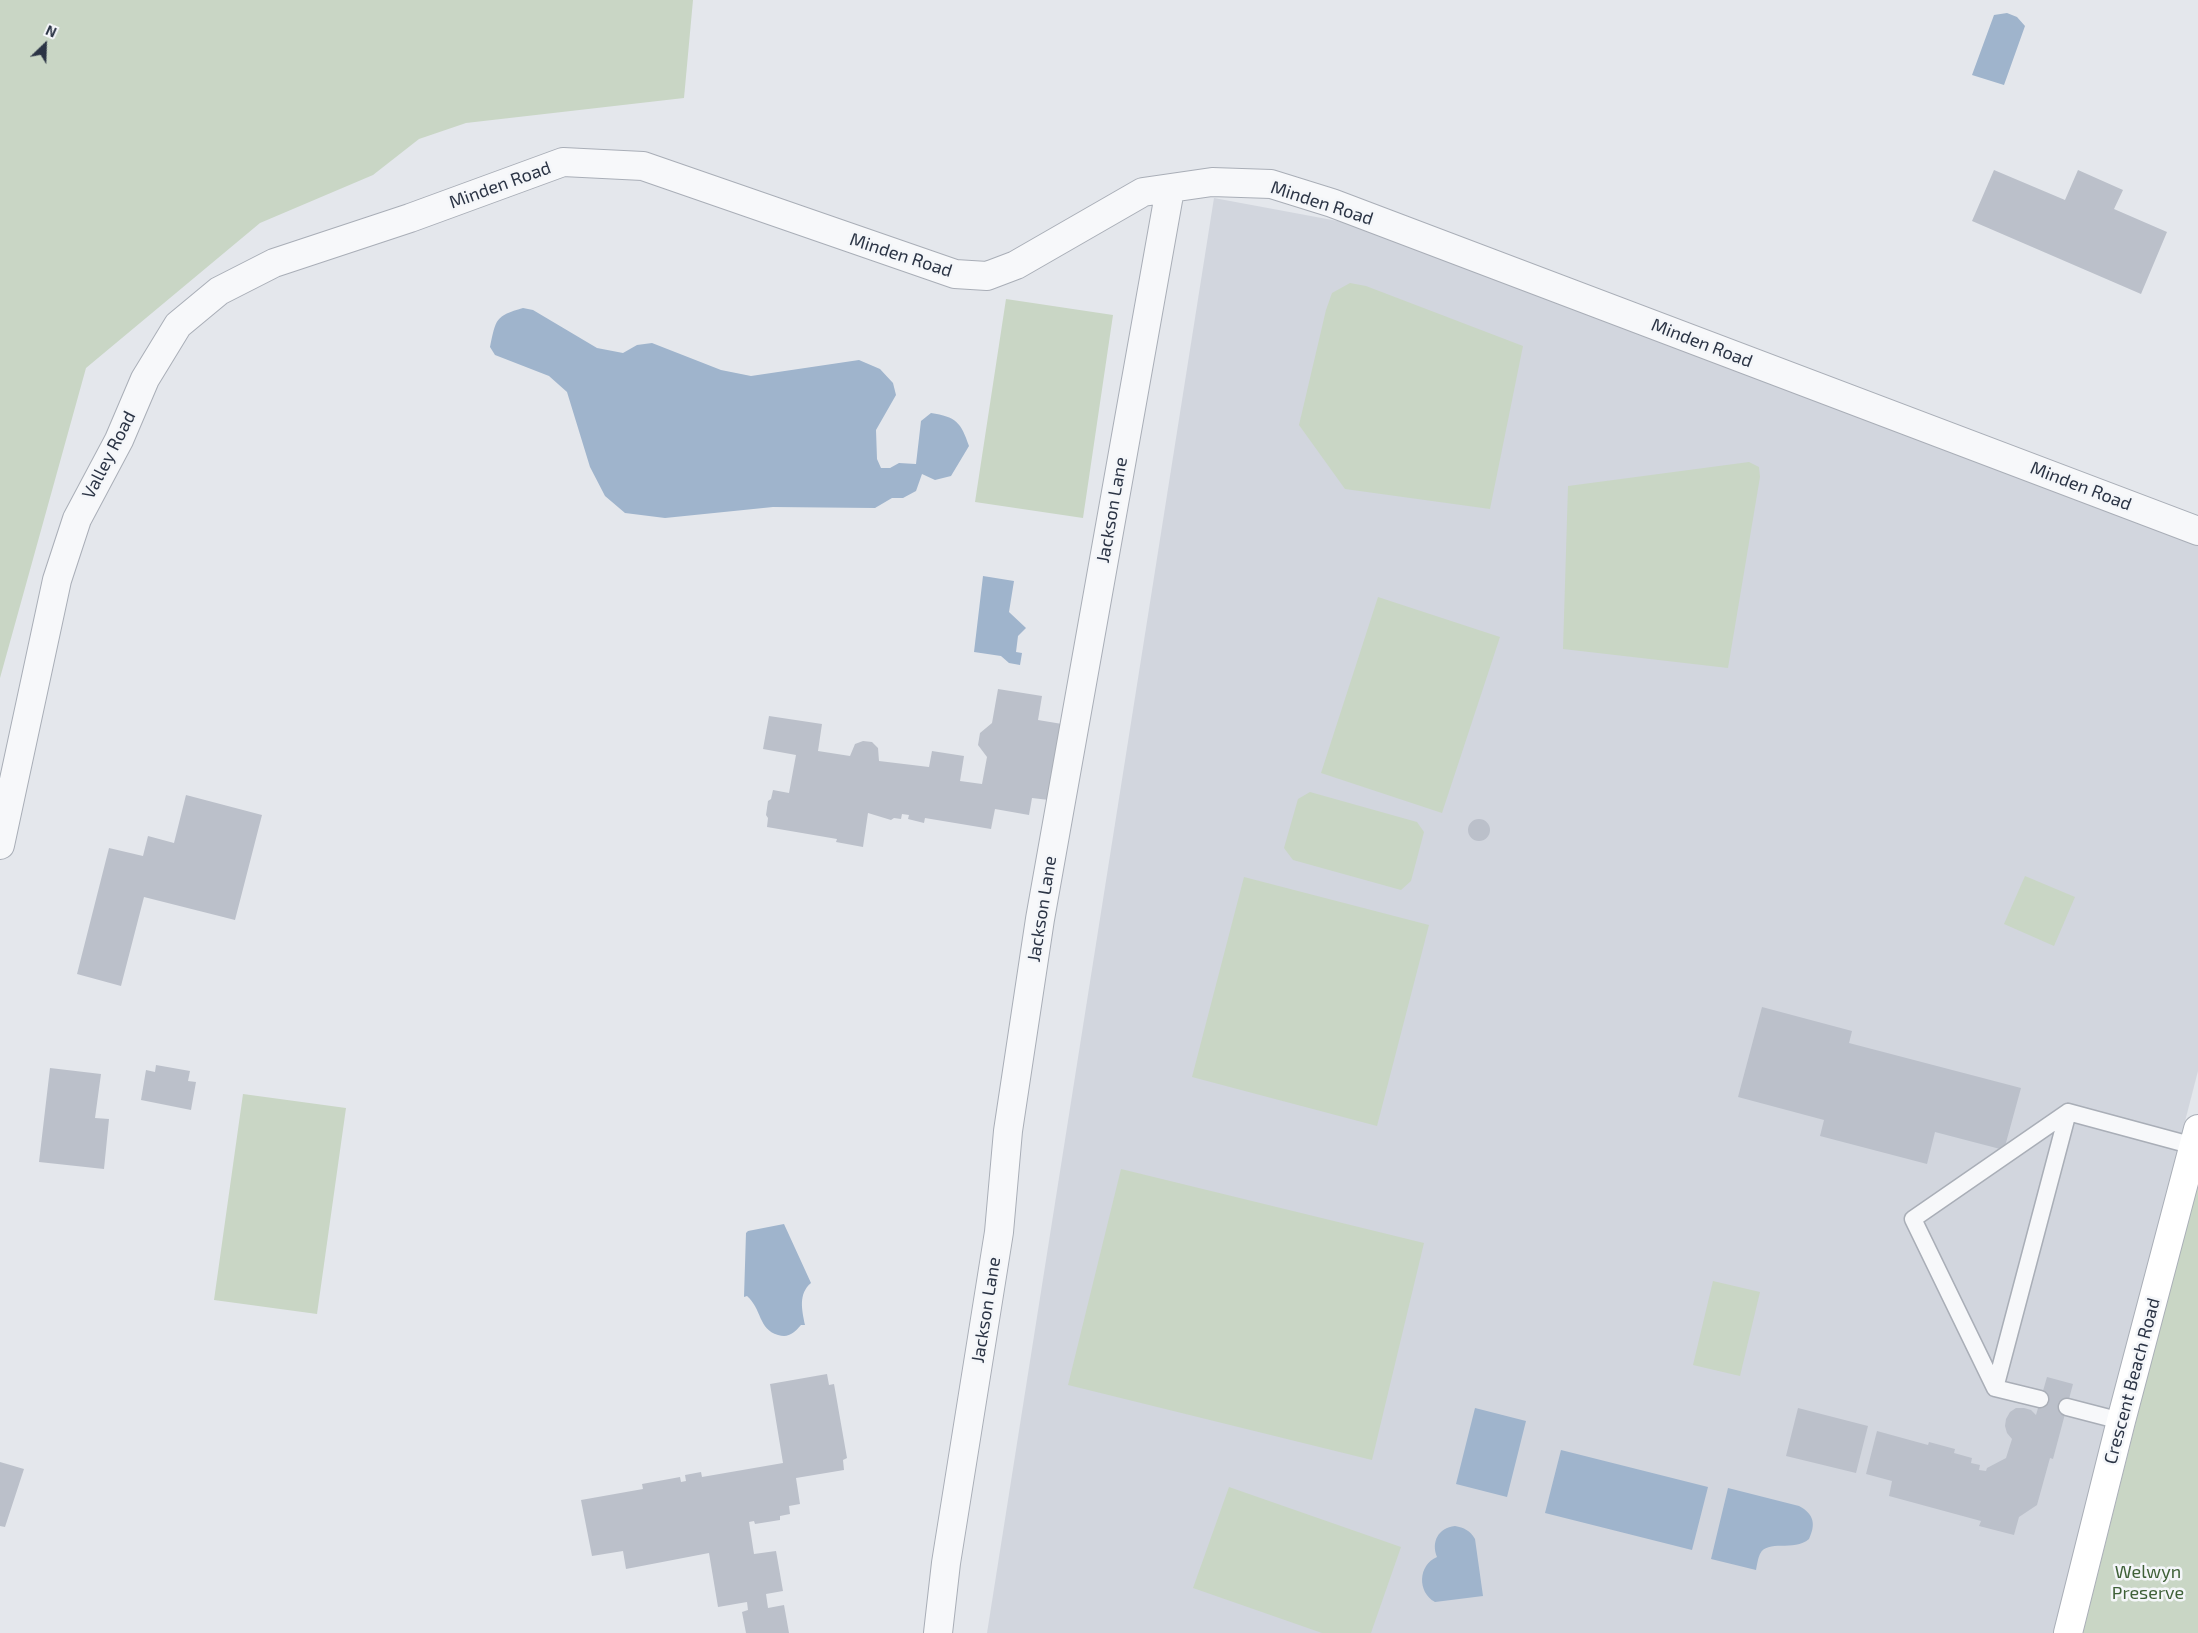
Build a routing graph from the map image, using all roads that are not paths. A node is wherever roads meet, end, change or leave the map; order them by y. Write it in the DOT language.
graph roads {
  1 [pos="1170,189"];
  2 [pos="410,218"];
  3 [pos="2198,531"];
  4 [pos="0,845"];
  5 [pos="2068,1112"];
  6 [pos="2196,1138"];
  7 [pos="1995,1388"];
  8 [pos="2040,1399"];
  9 [pos="2067,1407"];
  10 [pos="2121,1421"];
  11 [pos="938,1633"];
  12 [pos="2068,1633"];
  1 -- 2 [label="street, Minden Road"];
  1 -- 3 [label="street, Minden Road"];
  1 -- 11 [label="street, Jackson Lane"];
  2 -- 4 [label="street, Valley Road"];
  5 -- 6 [label="lane"];
  5 -- 7 [label="lane"];
  5 -- 7 [label="lane"];
  6 -- 10 [label="street, Crescent Beach Road"];
  7 -- 8 [label="lane"];
  9 -- 10 [label="lane"];
  10 -- 12 [label="street, Crescent Beach Road"];
}
